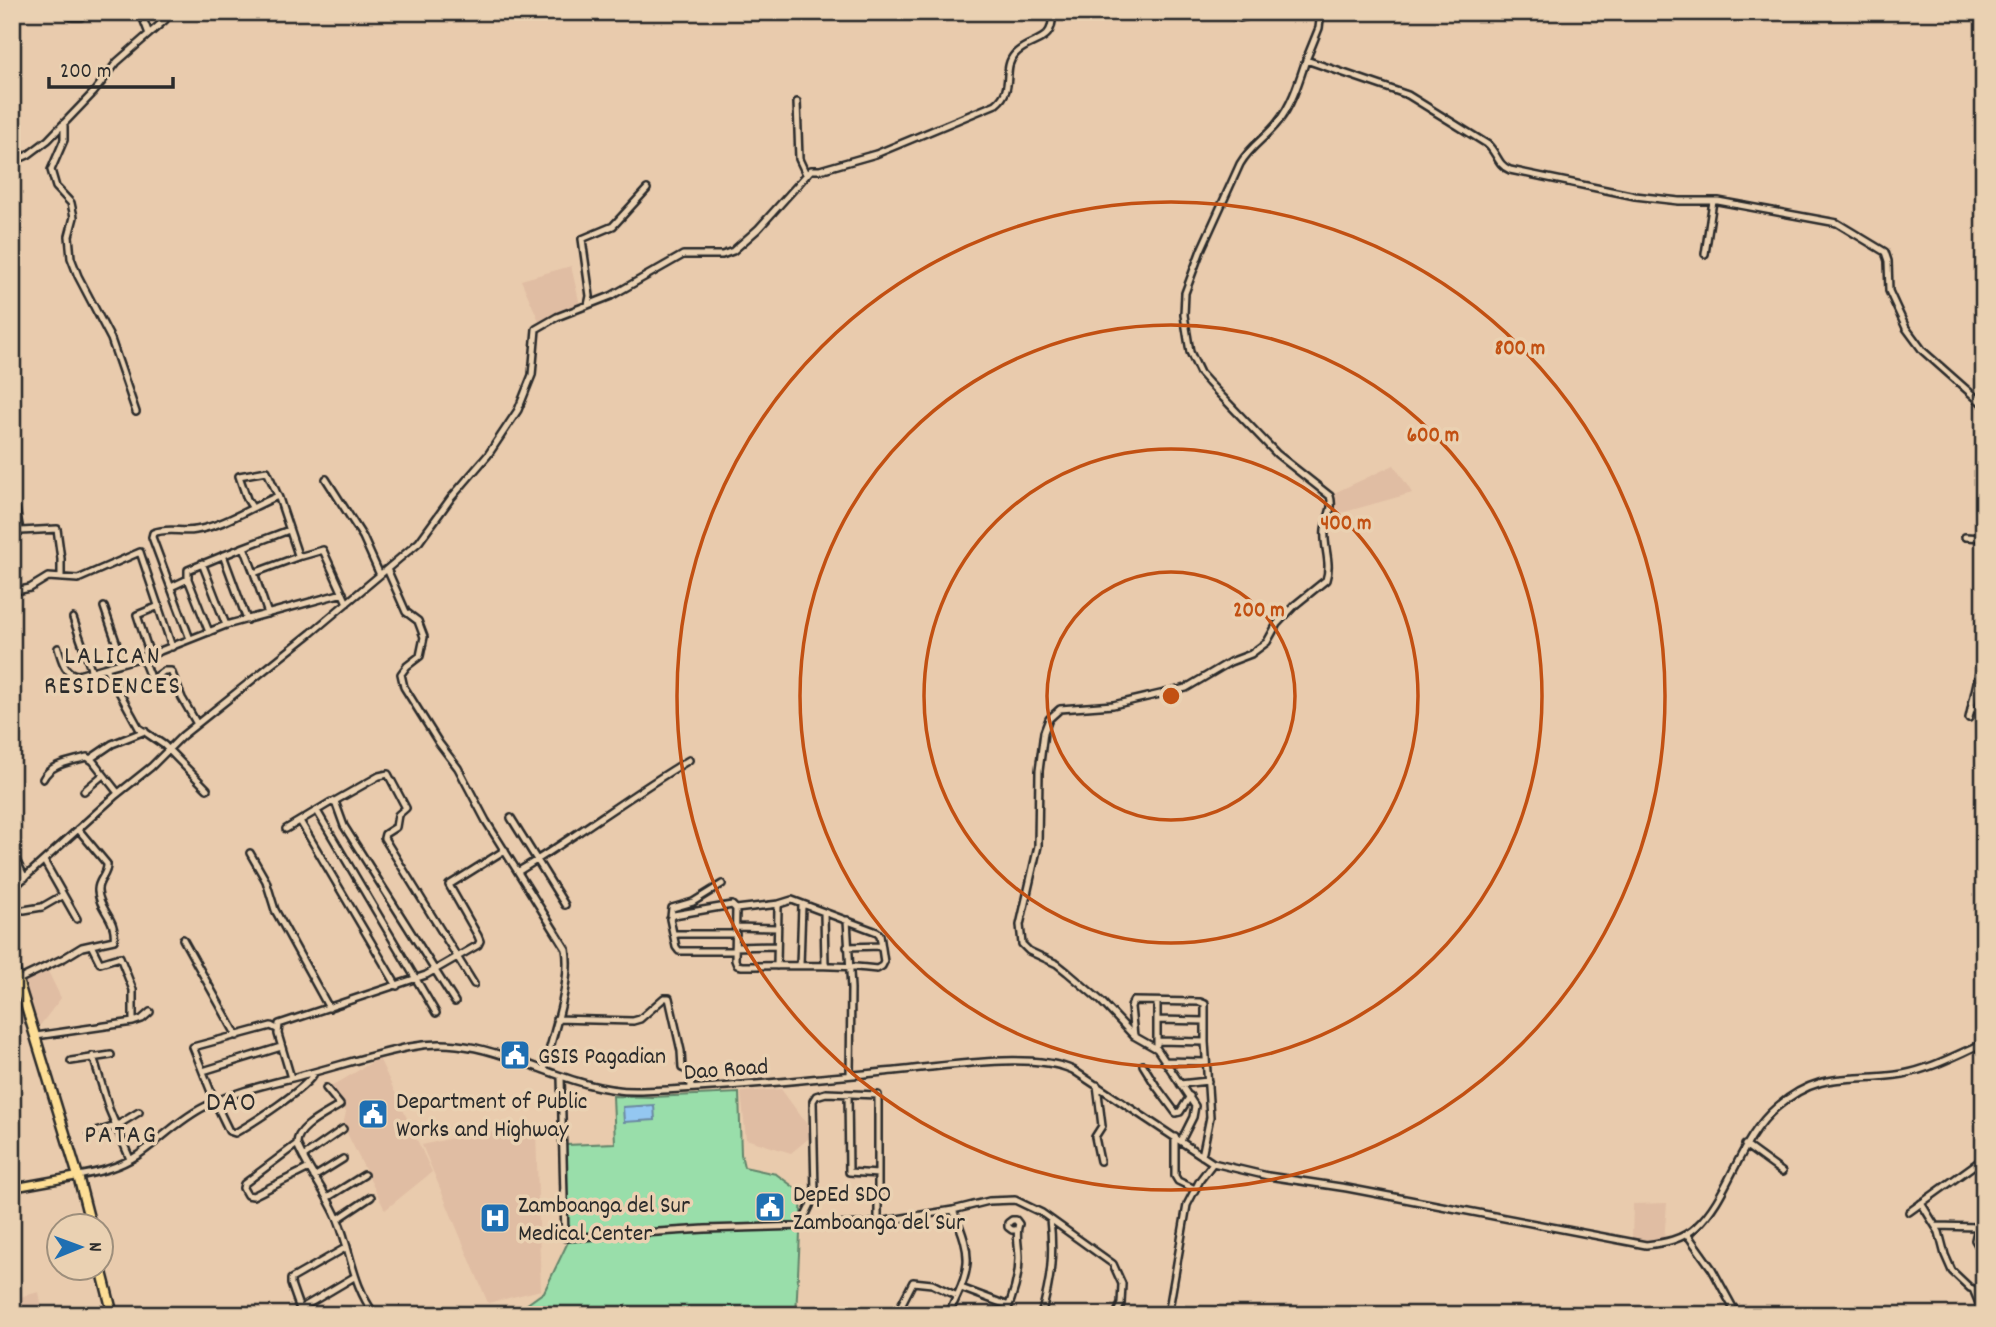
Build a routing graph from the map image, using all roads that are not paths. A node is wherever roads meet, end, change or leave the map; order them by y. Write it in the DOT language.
graph roads {
  1 [pos="65,12"];
  2 [pos="85,12"];
  3 [pos="169,12"];
  4 [pos="1052,12"];
  5 [pos="1214,12"];
  6 [pos="1265,12"];
  7 [pos="1321,12"];
  8 [pos="145,21"];
  9 [pos="149,34"];
  10 [pos="1306,60"];
  11 [pos="797,102"];
  12 [pos="64,123"];
  13 [pos="12,162"];
  14 [pos="806,174"];
  15 [pos="647,189"];
  16 [pos="1713,201"];
  17 [pos="1705,254"];
  18 [pos="588,305"];
  19 [pos="1984,405"];
  20 [pos="136,412"];
  21 [pos="326,479"];
  22 [pos="278,496"];
  23 [pos="252,507"];
  24 [pos="16,509"];
  25 [pos="289,530"];
  26 [pos="20,531"];
  27 [pos="12,534"];
  28 [pos="1965,537"];
  29 [pos="1984,538"];
  30 [pos="244,547"];
  31 [pos="222,555"];
  32 [pos="300,556"];
  33 [pos="202,562"];
  34 [pos="387,569"];
  35 [pos="254,573"];
  36 [pos="380,575"];
  37 [pos="61,577"];
  38 [pos="188,579"];
  39 [pos="171,587"];
  40 [pos="343,593"];
  41 [pos="12,596"];
  42 [pos="347,603"];
  43 [pos="104,607"];
  44 [pos="159,607"];
  45 [pos="268,614"];
  46 [pos="73,618"];
  47 [pos="247,620"];
  48 [pos="226,625"];
  49 [pos="209,632"];
  50 [pos="190,639"];
  51 [pos="172,647"];
  52 [pos="58,648"];
  53 [pos="150,655"];
  54 [pos="1983,655"];
  55 [pos="142,657"];
  56 [pos="123,662"];
  57 [pos="106,668"];
  58 [pos="92,672"];
  59 [pos="1981,682"];
  60 [pos="1972,708"];
  61 [pos="1984,710"];
  62 [pos="1969,718"];
  63 [pos="197,724"];
  64 [pos="145,731"];
  65 [pos="169,750"];
  66 [pos="90,759"];
  67 [pos="689,760"];
  68 [pos="103,775"];
  69 [pos="43,779"];
  70 [pos="207,789"];
  71 [pos="84,791"];
  72 [pos="118,793"];
  73 [pos="333,802"];
  74 [pos="317,811"];
  75 [pos="511,818"];
  76 [pos="300,821"];
  77 [pos="78,829"];
  78 [pos="286,829"];
  79 [pos="505,850"];
  80 [pos="12,852"];
  81 [pos="250,853"];
  82 [pos="537,860"];
  83 [pos="44,862"];
  84 [pos="519,871"];
  85 [pos="25,878"];
  86 [pos="722,884"];
  87 [pos="12,889"];
  88 [pos="62,895"];
  89 [pos="779,904"];
  90 [pos="565,905"];
  91 [pos="802,905"];
  92 [pos="736,909"];
  93 [pos="24,911"];
  94 [pos="824,913"];
  95 [pos="671,917"];
  96 [pos="77,919"];
  97 [pos="847,920"];
  98 [pos="777,928"];
  99 [pos="736,930"];
  100 [pos="674,934"];
  101 [pos="183,939"];
  102 [pos="91,945"];
  103 [pos="777,946"];
  104 [pos="881,946"];
  105 [pos="847,947"];
  106 [pos="735,949"];
  107 [pos="456,958"];
  108 [pos="12,961"];
  109 [pos="800,965"];
  110 [pos="825,965"];
  111 [pos="777,966"];
  112 [pos="849,967"];
  113 [pos="434,971"];
  114 [pos="415,979"];
  115 [pos="18,980"];
  116 [pos="474,984"];
  117 [pos="397,986"];
  118 [pos="455,1002"];
  119 [pos="1157,1002"];
  120 [pos="329,1008"];
  121 [pos="150,1012"];
  122 [pos="436,1013"];
  123 [pos="556,1019"];
  124 [pos="1157,1020"];
  125 [pos="1205,1021"];
  126 [pos="133,1022"];
  127 [pos="277,1029"];
  128 [pos="36,1036"];
  129 [pos="237,1036"];
  130 [pos="1134,1036"];
  131 [pos="1157,1041"];
  132 [pos="1205,1042"];
  133 [pos="1984,1043"];
  134 [pos="281,1047"];
  135 [pos="1157,1049"];
  136 [pos="111,1055"];
  137 [pos="93,1056"];
  138 [pos="71,1061"];
  139 [pos="1164,1061"];
  140 [pos="1206,1062"];
  141 [pos="1143,1065"];
  142 [pos="544,1070"];
  143 [pos="203,1072"];
  144 [pos="315,1072"];
  145 [pos="850,1075"];
  146 [pos="561,1077"];
  147 [pos="290,1078"];
  148 [pos="1208,1081"];
  149 [pos="1180,1084"];
  150 [pos="1097,1085"];
  151 [pos="326,1088"];
  152 [pos="691,1088"];
  153 [pos="848,1094"];
  154 [pos="1190,1096"];
  155 [pos="215,1102"];
  156 [pos="139,1112"];
  157 [pos="116,1126"];
  158 [pos="343,1129"];
  159 [pos="90,1133"];
  160 [pos="1178,1139"];
  161 [pos="297,1144"];
  162 [pos="1745,1145"];
  163 [pos="1202,1156"];
  164 [pos="303,1157"];
  165 [pos="1984,1158"];
  166 [pos="130,1159"];
  167 [pos="343,1159"];
  168 [pos="1100,1161"];
  169 [pos="1213,1163"];
  170 [pos="309,1168"];
  171 [pos="1782,1172"];
  172 [pos="878,1174"];
  173 [pos="363,1175"];
  174 [pos="78,1176"];
  175 [pos="314,1177"];
  176 [pos="12,1188"];
  177 [pos="1195,1189"];
  178 [pos="371,1197"];
  179 [pos="327,1198"];
  180 [pos="1921,1203"];
  181 [pos="953,1210"];
  182 [pos="87,1212"];
  183 [pos="1909,1212"];
  184 [pos="338,1219"];
  185 [pos="1050,1219"];
  186 [pos="1984,1220"];
  187 [pos="878,1223"];
  188 [pos="802,1225"];
  189 [pos="1936,1226"];
  190 [pos="1979,1227"];
  191 [pos="1016,1230"];
  192 [pos="1687,1234"];
  193 [pos="347,1247"];
  194 [pos="1984,1255"];
  195 [pos="354,1277"];
  196 [pos="1984,1281"];
  197 [pos="105,1282"];
  198 [pos="961,1288"];
  199 [pos="1978,1291"];
  200 [pos="957,1296"];
  201 [pos="1009,1306"];
  202 [pos="301,1312"];
  203 [pos="113,1315"];
  204 [pos="375,1315"];
  205 [pos="896,1315"];
  206 [pos="948,1315"];
  207 [pos="1005,1315"];
  208 [pos="1041,1315"];
  209 [pos="1116,1315"];
  210 [pos="1168,1315"];
  211 [pos="1737,1315"];
  212 [pos="1984,1315"];
  1 -- 2 [label="street"];
  3 -- 9 [label="street"];
  4 -- 14 [label="street"];
  5 -- 6 [label="street"];
  7 -- 10 [label="street"];
  8 -- 9 [label="street"];
  9 -- 12 [label="street"];
  10 -- 16 [label="street"];
  10 -- 130 [label="street"];
  11 -- 14 [label="street"];
  12 -- 13 [label="street"];
  12 -- 20 [label="street"];
  14 -- 18 [label="street"];
  15 -- 18 [label="street"];
  16 -- 17 [label="street"];
  16 -- 19 [label="street"];
  18 -- 34 [label="street"];
  21 -- 36 [label="street"];
  22 -- 23 [label="street"];
  22 -- 23 [label="street"];
  22 -- 25 [label="street"];
  23 -- 39 [label="street"];
  24 -- 26 [label="street"];
  25 -- 30 [label="street"];
  25 -- 32 [label="street"];
  26 -- 27 [label="street"];
  26 -- 37 [label="street"];
  28 -- 29 [label="street"];
  30 -- 31 [label="street"];
  30 -- 35 [label="street"];
  31 -- 33 [label="street"];
  31 -- 47 [label="street"];
  32 -- 35 [label="street"];
  32 -- 40 [label="street"];
  33 -- 38 [label="street"];
  33 -- 48 [label="street"];
  34 -- 36 [label="street"];
  34 -- 79 [label="street"];
  35 -- 45 [label="street"];
  36 -- 42 [label="street"];
  37 -- 41 [label="street"];
  37 -- 44 [label="street"];
  38 -- 39 [label="street"];
  38 -- 49 [label="street"];
  39 -- 50 [label="street"];
  40 -- 42 [label="street"];
  40 -- 45 [label="street"];
  42 -- 63 [label="street"];
  43 -- 56 [label="street"];
  44 -- 51 [label="street"];
  44 -- 53 [label="street"];
  45 -- 47 [label="street"];
  46 -- 58 [label="street"];
  47 -- 48 [label="street"];
  48 -- 49 [label="street"];
  49 -- 50 [label="street"];
  50 -- 51 [label="street"];
  51 -- 53 [label="street"];
  52 -- 58 [label="street"];
  53 -- 55 [label="street"];
  54 -- 59 [label="street"];
  55 -- 56 [label="street"];
  55 -- 63 [label="street"];
  56 -- 57 [label="street"];
  57 -- 58 [label="street"];
  57 -- 64 [label="street"];
  59 -- 60 [label="street"];
  60 -- 61 [label="street"];
  60 -- 62 [label="street"];
  63 -- 65 [label="street"];
  64 -- 65 [label="street"];
  64 -- 66 [label="street"];
  65 -- 70 [label="street"];
  65 -- 72 [label="street"];
  66 -- 68 [label="street"];
  66 -- 69 [label="street"];
  67 -- 82 [label="street"];
  68 -- 71 [label="street"];
  68 -- 72 [label="street"];
  72 -- 77 [label="street"];
  73 -- 74 [label="street"];
  73 -- 107 [label="street"];
  73 -- 113 [label="street"];
  74 -- 76 [label="street"];
  74 -- 114 [label="street"];
  75 -- 82 [label="street"];
  76 -- 78 [label="street"];
  76 -- 117 [label="street"];
  77 -- 83 [label="street"];
  77 -- 102 [label="street"];
  79 -- 84 [label="street"];
  79 -- 107 [label="street"];
  80 -- 85 [label="street"];
  81 -- 120 [label="street"];
  82 -- 84 [label="street"];
  82 -- 90 [label="street"];
  83 -- 85 [label="street"];
  83 -- 88 [label="street"];
  84 -- 123 [label="street"];
  85 -- 87 [label="street"];
  86 -- 95 [label="street"];
  88 -- 93 [label="street"];
  88 -- 96 [label="street"];
  89 -- 91 [label="street"];
  89 -- 92 [label="street"];
  89 -- 98 [label="street"];
  91 -- 94 [label="street"];
  91 -- 109 [label="street"];
  92 -- 95 [label="street"];
  92 -- 99 [label="street"];
  94 -- 97 [label="street"];
  94 -- 110 [label="street"];
  95 -- 100 [label="street"];
  97 -- 104 [label="street"];
  97 -- 105 [label="street"];
  98 -- 99 [label="street"];
  98 -- 103 [label="street"];
  99 -- 100 [label="street"];
  99 -- 106 [label="street"];
  100 -- 106 [label="street"];
  101 -- 129 [label="street"];
  102 -- 115 [label="street"];
  102 -- 126 [label="street"];
  103 -- 106 [label="street"];
  103 -- 111 [label="street"];
  104 -- 105 [label="street"];
  104 -- 112 [label="street"];
  105 -- 112 [label="street"];
  106 -- 111 [label="street"];
  107 -- 113 [label="street"];
  107 -- 116 [label="street"];
  108 -- 115 [label="highway"];
  109 -- 110 [label="street"];
  109 -- 111 [label="street"];
  110 -- 112 [label="street"];
  112 -- 145 [label="street"];
  113 -- 114 [label="street"];
  113 -- 118 [label="street"];
  114 -- 117 [label="street"];
  114 -- 122 [label="street"];
  115 -- 128 [label="highway"];
  117 -- 120 [label="street"];
  119 -- 124 [label="street"];
  119 -- 125 [label="street"];
  119 -- 130 [label="street"];
  120 -- 127 [label="street"];
  121 -- 126 [label="street"];
  123 -- 142 [label="street"];
  123 -- 152 [label="street"];
  124 -- 125 [label="street"];
  124 -- 131 [label="street"];
  125 -- 132 [label="street"];
  126 -- 128 [label="street"];
  127 -- 129 [label="street"];
  127 -- 134 [label="street"];
  128 -- 174 [label="highway"];
  129 -- 143 [label="street"];
  130 -- 135 [label="street"];
  131 -- 132 [label="street"];
  131 -- 135 [label="street"];
  132 -- 140 [label="street"];
  133 -- 162 [label="street"];
  134 -- 143 [label="street"];
  134 -- 147 [label="street"];
  135 -- 139 [label="street"];
  136 -- 137 [label="street"];
  137 -- 138 [label="street"];
  137 -- 157 [label="street"];
  139 -- 140 [label="street"];
  139 -- 149 [label="street"];
  140 -- 148 [label="street"];
  141 -- 154 [label="street"];
  142 -- 144 [label="street, Dao Road"];
  142 -- 146 [label="street, Dao Road"];
  143 -- 155 [label="street"];
  144 -- 147 [label="street, Dao Road"];
  144 -- 155 [label="street"];
  145 -- 150 [label="street, Dao Road"];
  145 -- 152 [label="street, Dao Road"];
  146 -- 152 [label="street, Dao Road"];
  146 -- 188 [label="street"];
  147 -- 155 [label="street, Dao Road"];
  148 -- 149 [label="street"];
  148 -- 163 [label="street"];
  149 -- 154 [label="street"];
  150 -- 160 [label="street, Dao Road"];
  150 -- 168 [label="street"];
  151 -- 161 [label="street"];
  153 -- 172 [label="street"];
  153 -- 172 [label="street"];
  153 -- 188 [label="street"];
  154 -- 160 [label="street"];
  155 -- 166 [label="street, Dao Road"];
  156 -- 157 [label="street"];
  157 -- 159 [label="street"];
  157 -- 166 [label="street"];
  158 -- 164 [label="street"];
  160 -- 163 [label="street, Dao Road"];
  160 -- 177 [label="street"];
  161 -- 164 [label="street"];
  161 -- 170 [label="street"];
  162 -- 171 [label="street"];
  162 -- 192 [label="street"];
  163 -- 169 [label="street, Dao Road"];
  164 -- 170 [label="street"];
  165 -- 180 [label="street"];
  166 -- 174 [label="street, Dao Road"];
  167 -- 175 [label="street"];
  169 -- 177 [label="street"];
  169 -- 192 [label="street, Dao Road"];
  170 -- 175 [label="street"];
  172 -- 187 [label="street"];
  173 -- 179 [label="street"];
  174 -- 176 [label="main road"];
  174 -- 182 [label="highway"];
  175 -- 179 [label="street"];
  177 -- 210 [label="street"];
  178 -- 184 [label="street"];
  179 -- 184 [label="street"];
  180 -- 183 [label="street"];
  180 -- 189 [label="street"];
  181 -- 185 [label="street"];
  181 -- 187 [label="street"];
  181 -- 198 [label="street"];
  184 -- 193 [label="street"];
  185 -- 208 [label="street"];
  185 -- 209 [label="street"];
  186 -- 190 [label="street"];
  187 -- 188 [label="street"];
  189 -- 190 [label="street"];
  189 -- 199 [label="street"];
  190 -- 194 [label="street"];
  191 -- 201 [label="street"];
  192 -- 211 [label="street"];
  193 -- 195 [label="street"];
  193 -- 202 [label="street"];
  195 -- 202 [label="street"];
  195 -- 204 [label="street"];
  196 -- 199 [label="street"];
  197 -- 203 [label="highway"];
  198 -- 200 [label="street"];
  198 -- 201 [label="street"];
  199 -- 212 [label="street"];
  200 -- 205 [label="street"];
  200 -- 206 [label="street"];
  201 -- 207 [label="street"];
}
